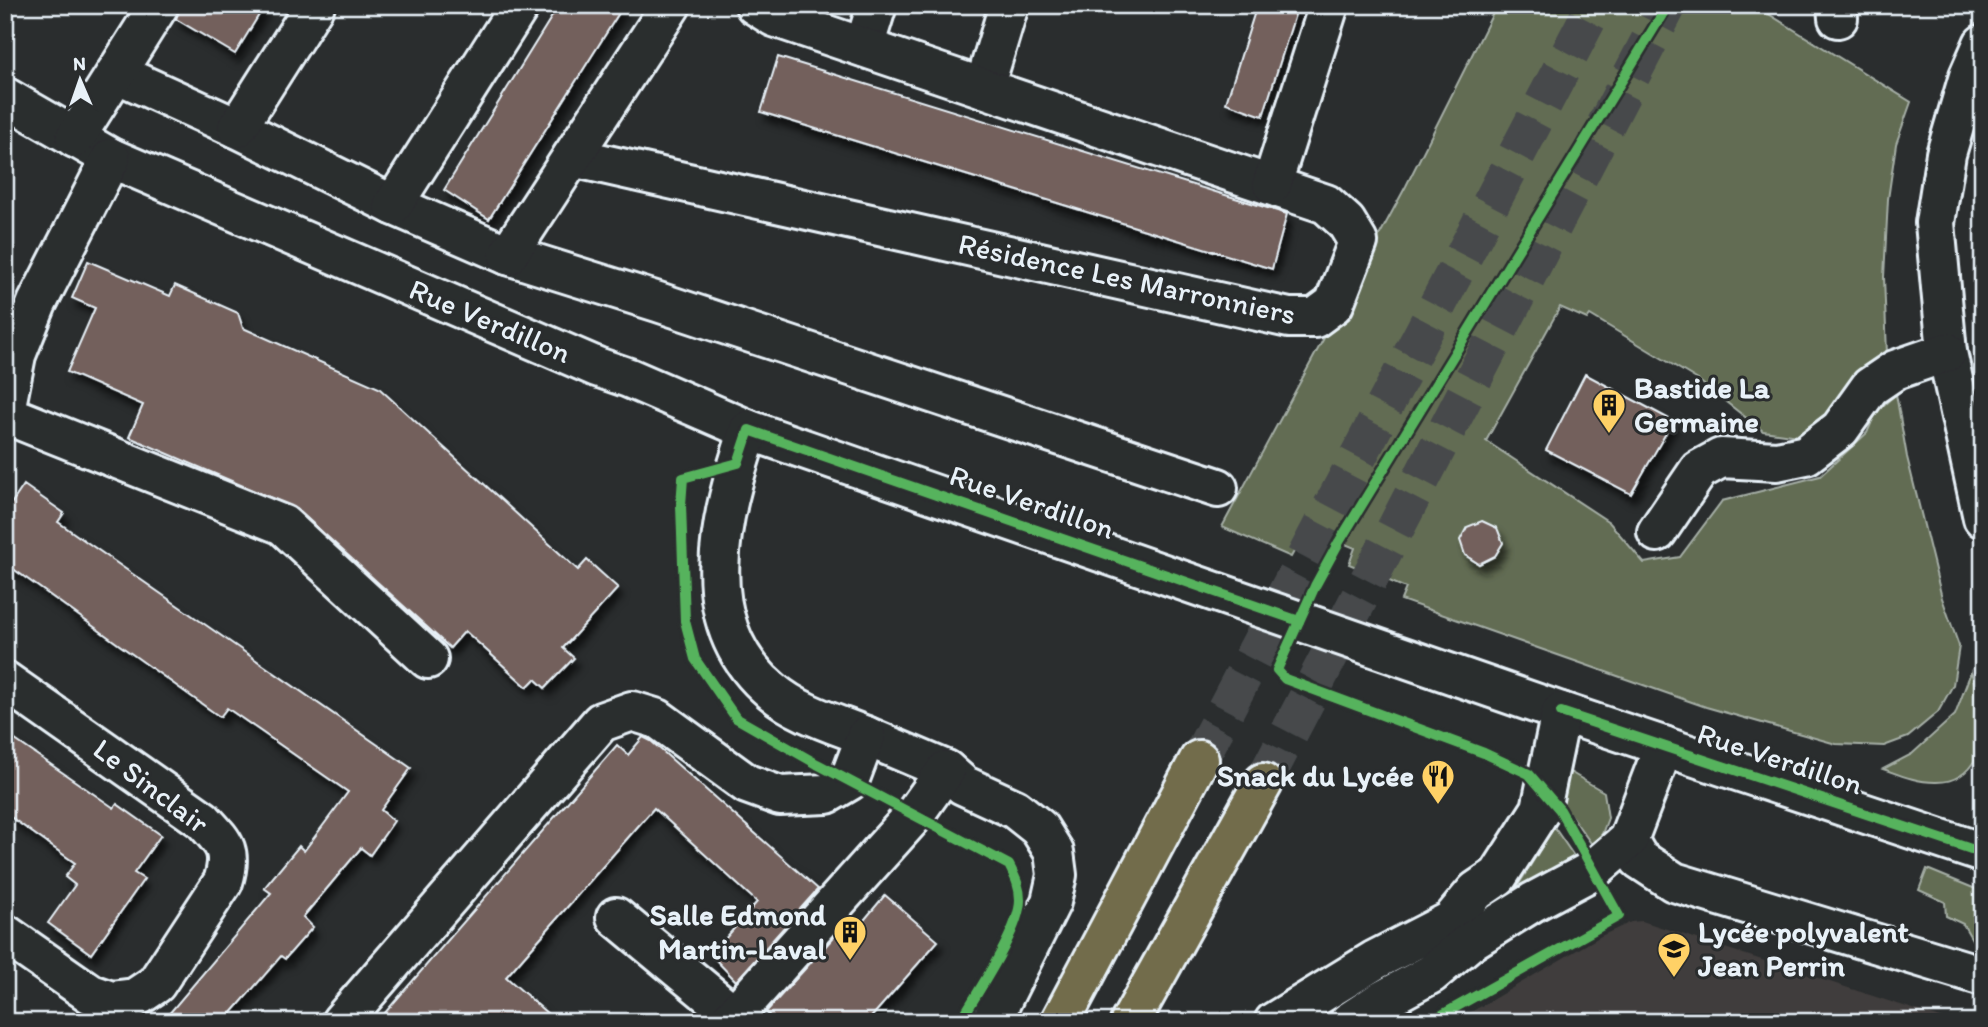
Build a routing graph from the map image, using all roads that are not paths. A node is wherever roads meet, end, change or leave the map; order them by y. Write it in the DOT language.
graph roads {
  1 [pos="159,5"];
  2 [pos="315,5"];
  3 [pos="520,5"];
  4 [pos="671,5"];
  5 [pos="755,5"];
  6 [pos="877,5"];
  7 [pos="1009,5"];
  8 [pos="1329,5"];
  9 [pos="1983,44"];
  10 [pos="864,47"];
  11 [pos="116,73"];
  12 [pos="984,88"];
  13 [pos="5,97"];
  14 [pos="237,128"];
  15 [pos="75,138"];
  16 [pos="572,157"];
  17 [pos="111,158"];
  18 [pos="1272,184"];
  19 [pos="393,205"];
  20 [pos="508,255"];
  21 [pos="1947,352"];
  22 [pos="5,412"];
  23 [pos="749,430"];
  24 [pos="1218,488"];
  25 [pos="1983,518"];
  26 [pos="1657,532"];
  27 [pos="428,659"];
  28 [pos="5,681"];
  29 [pos="1561,712"];
  30 [pos="866,736"];
  31 [pos="1664,746"];
  32 [pos="1199,760"];
  33 [pos="946,771"];
  34 [pos="1263,783"];
  35 [pos="1628,840"];
  36 [pos="1983,853"];
  37 [pos="1498,876"];
  38 [pos="616,917"];
  39 [pos="5,934"];
  40 [pos="1469,942"];
  41 [pos="1983,976"];
  42 [pos="731,1018"];
  43 [pos="341,1022"];
  44 [pos="990,1022"];
  45 [pos="1060,1022"];
  46 [pos="1130,1022"];
  47 [pos="1274,1022"];
  48 [pos="1349,1022"];
  1 -- 11 [label="street"];
  2 -- 14 [label="street"];
  3 -- 19 [label="street"];
  4 -- 16 [label="street"];
  5 -- 10 [label="street, Résidence Les Marronniers"];
  6 -- 10 [label="street"];
  7 -- 12 [label="street"];
  8 -- 18 [label="street"];
  9 -- 21 [label="street"];
  10 -- 12 [label="street, Résidence Les Marronniers"];
  11 -- 14 [label="street"];
  11 -- 15 [label="street"];
  12 -- 18 [label="street, Résidence Les Marronniers"];
  13 -- 15 [label="street, Rue Verdillon"];
  14 -- 19 [label="street"];
  15 -- 17 [label="street, Rue Verdillon"];
  16 -- 18 [label="street, Résidence Les Marronniers"];
  16 -- 20 [label="street"];
  17 -- 22 [label="street"];
  17 -- 23 [label="street, Rue Verdillon"];
  19 -- 20 [label="street"];
  20 -- 24 [label="street"];
  21 -- 25 [label="street"];
  21 -- 26 [label="street"];
  22 -- 27 [label="street"];
  23 -- 29 [label="street, Rue Verdillon"];
  23 -- 30 [label="street"];
  28 -- 39 [label="street, Le Sinclair"];
  29 -- 31 [label="street, Rue Verdillon"];
  29 -- 37 [label="street"];
  30 -- 33 [label="street"];
  30 -- 43 [label="street"];
  31 -- 35 [label="street, Rue Verdillon"];
  31 -- 36 [label="street, Rue Verdillon"];
  32 -- 45 [label="highway"];
  33 -- 42 [label="street"];
  33 -- 44 [label="street"];
  34 -- 46 [label="highway"];
  35 -- 40 [label="street"];
  35 -- 41 [label="street"];
  37 -- 40 [label="street"];
  37 -- 47 [label="street"];
  38 -- 42 [label="street"];
  40 -- 48 [label="street"];
}
